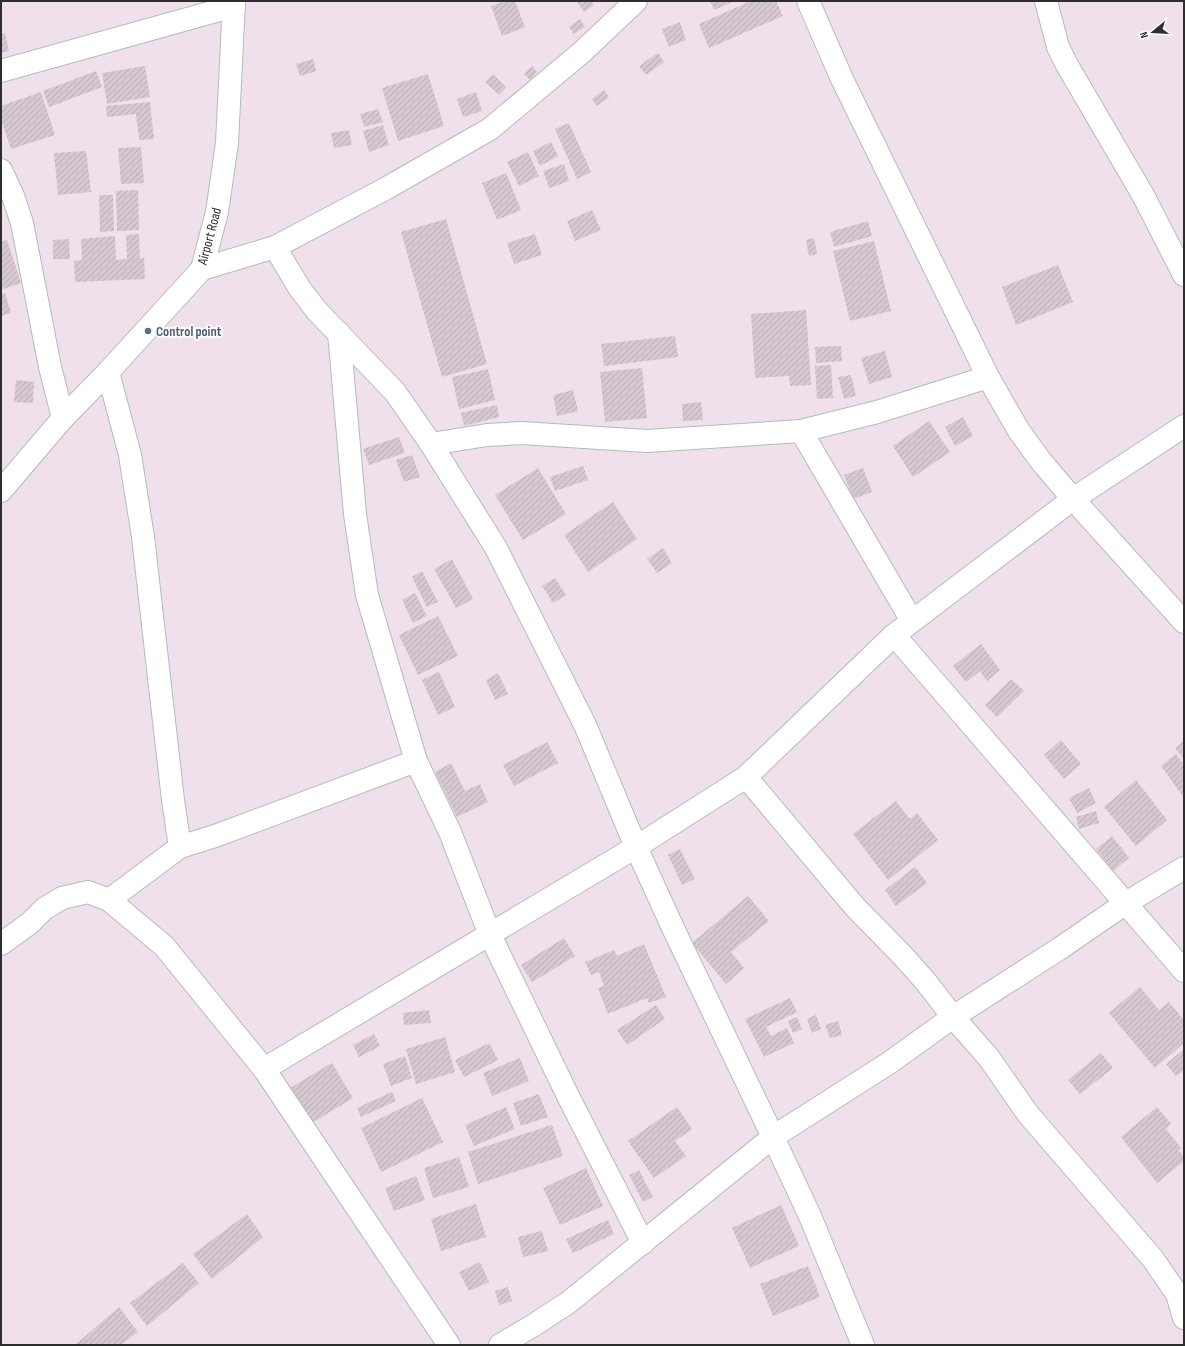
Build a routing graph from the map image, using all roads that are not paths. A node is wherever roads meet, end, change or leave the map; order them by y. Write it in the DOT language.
graph roads {
  1 [pos="636,1"];
  2 [pos="808,1"];
  3 [pos="1046,1"];
  4 [pos="234,3"];
  5 [pos="1,71"];
  6 [pos="1,170"];
  7 [pos="275,247"];
  8 [pos="202,269"];
  9 [pos="1184,275"];
  10 [pos="339,333"];
  11 [pos="108,372"];
  12 [pos="988,377"];
  13 [pos="63,418"];
  14 [pos="1184,426"];
  15 [pos="801,431"];
  16 [pos="431,444"];
  17 [pos="1,491"];
  18 [pos="1073,499"];
  19 [pos="912,621"];
  20 [pos="1184,622"];
  21 [pos="894,635"];
  22 [pos="416,761"];
  23 [pos="746,777"];
  24 [pos="180,846"];
  25 [pos="636,848"];
  26 [pos="1184,868"];
  27 [pos="109,900"];
  28 [pos="1126,903"];
  29 [pos="490,935"];
  30 [pos="1,944"];
  31 [pos="1184,971"];
  32 [pos="954,1017"];
  33 [pos="264,1069"];
  34 [pos="773,1137"];
  35 [pos="643,1243"];
  36 [pos="1184,1315"];
  37 [pos="1184,1318"];
  38 [pos="449,1345"];
  39 [pos="500,1345"];
  40 [pos="863,1345"];
  1 -- 7 [label="street"];
  2 -- 12 [label="street"];
  3 -- 9 [label="street"];
  4 -- 5 [label="street"];
  4 -- 8 [label="street, Airport Road"];
  6 -- 13 [label="street"];
  7 -- 8 [label="street"];
  7 -- 10 [label="street"];
  8 -- 11 [label="street, Airport Road"];
  10 -- 16 [label="street"];
  10 -- 22 [label="street"];
  11 -- 13 [label="street, Airport Road"];
  11 -- 24 [label="street"];
  12 -- 15 [label="street"];
  12 -- 18 [label="street"];
  13 -- 17 [label="street, Airport Road"];
  14 -- 18 [label="street"];
  15 -- 16 [label="street"];
  15 -- 19 [label="street"];
  16 -- 25 [label="street"];
  18 -- 19 [label="street"];
  18 -- 20 [label="street"];
  19 -- 21 [label="street"];
  21 -- 23 [label="street"];
  21 -- 28 [label="street"];
  22 -- 24 [label="street"];
  22 -- 29 [label="street"];
  23 -- 25 [label="street"];
  23 -- 32 [label="street"];
  24 -- 27 [label="street"];
  25 -- 29 [label="street"];
  25 -- 34 [label="street"];
  26 -- 28 [label="street"];
  27 -- 30 [label="street"];
  27 -- 33 [label="street"];
  28 -- 31 [label="street"];
  28 -- 32 [label="street"];
  29 -- 33 [label="street"];
  29 -- 35 [label="street"];
  32 -- 34 [label="street"];
  32 -- 36 [label="street"];
  33 -- 38 [label="street"];
  34 -- 35 [label="street"];
  34 -- 40 [label="street"];
  35 -- 39 [label="street"];
  36 -- 37 [label="street"];
}
